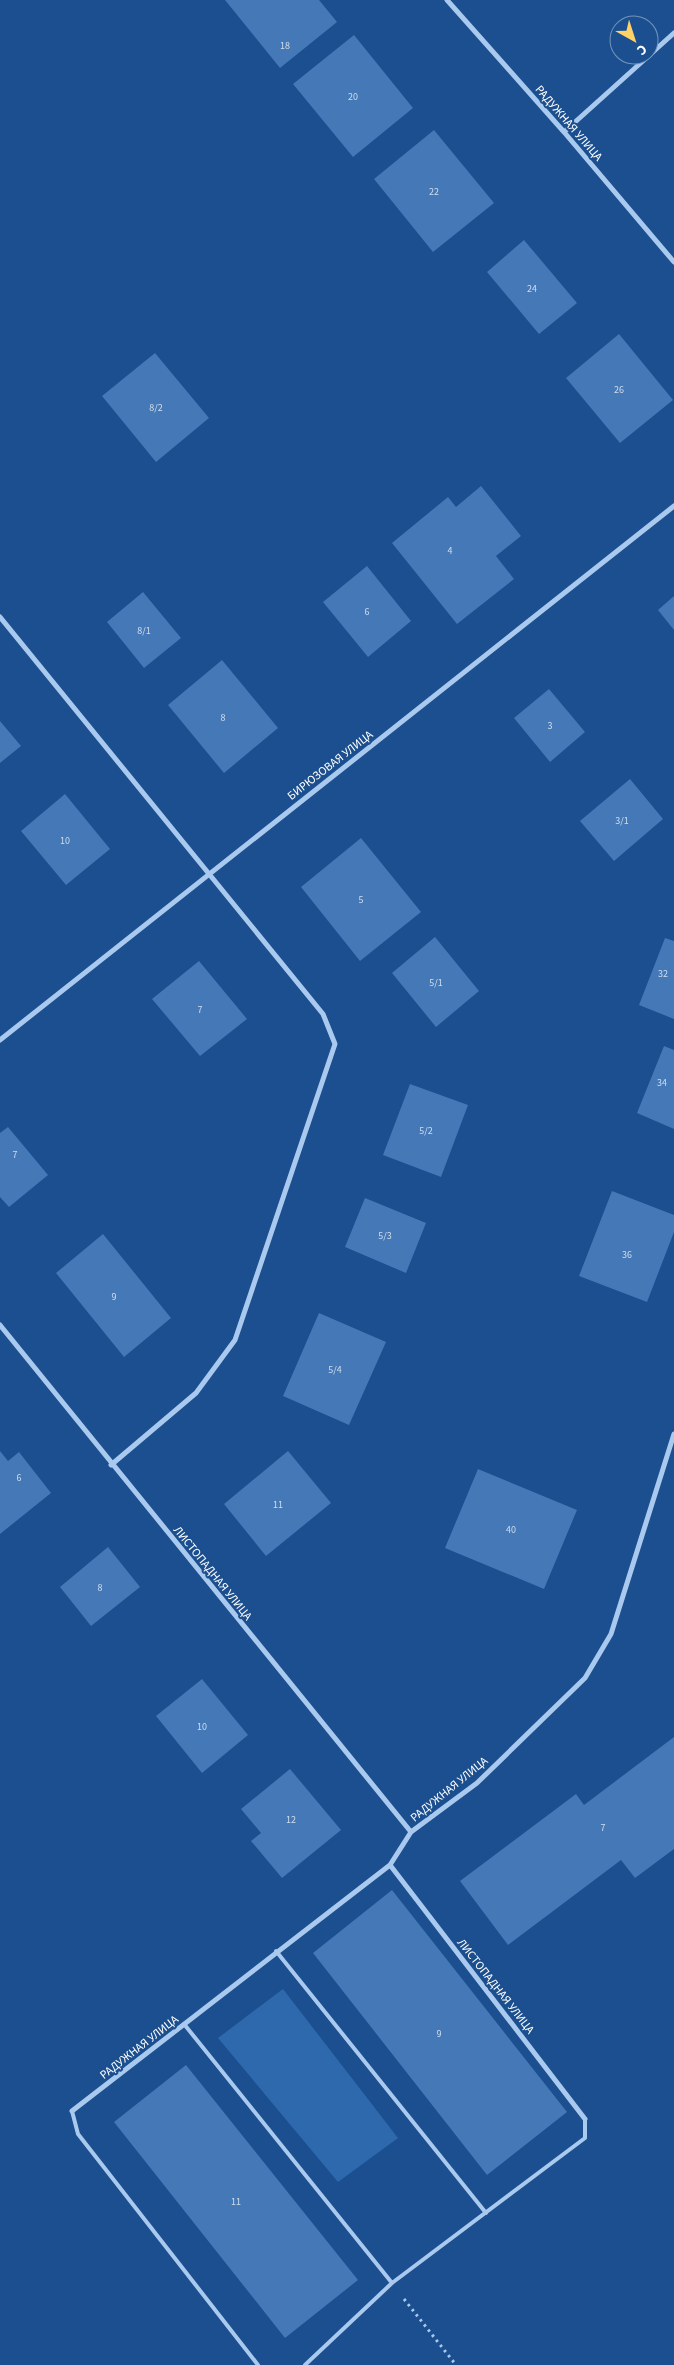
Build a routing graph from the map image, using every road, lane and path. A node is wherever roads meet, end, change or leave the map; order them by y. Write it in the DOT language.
graph roads {
  1 [pos="446,0"];
  2 [pos="674,33"];
  3 [pos="564,132"];
  4 [pos="674,262"];
  5 [pos="674,506"];
  6 [pos="0,617"];
  7 [pos="208,874"];
  8 [pos="0,1040"];
  9 [pos="0,1325"];
  10 [pos="674,1434"];
  11 [pos="112,1465"];
  12 [pos="411,1832"];
  13 [pos="390,1865"];
  14 [pos="276,1951"];
  15 [pos="184,2024"];
  16 [pos="72,2111"];
  17 [pos="585,2119"];
  18 [pos="486,2213"];
  19 [pos="392,2283"];
  20 [pos="258,2365"];
  21 [pos="305,2365"];
  22 [pos="456,2365"];
  1 -- 3 [label="street, РАДУЖНАЯ УЛИЦА"];
  2 -- 3 [label="street"];
  3 -- 4 [label="street, РАДУЖНАЯ УЛИЦА"];
  5 -- 7 [label="street, БИРЮЗОВАЯ УЛИЦА"];
  6 -- 7 [label="street"];
  7 -- 8 [label="street, БИРЮЗОВАЯ УЛИЦА"];
  7 -- 11 [label="street"];
  9 -- 11 [label="street, ЛИСТОПАДНАЯ УЛИЦА"];
  10 -- 12 [label="street, РАДУЖНАЯ УЛИЦА"];
  11 -- 12 [label="street, ЛИСТОПАДНАЯ УЛИЦА"];
  12 -- 13 [label="street, РАДУЖНАЯ УЛИЦА"];
  13 -- 14 [label="street, РАДУЖНАЯ УЛИЦА"];
  13 -- 17 [label="street, ЛИСТОПАДНАЯ УЛИЦА"];
  14 -- 15 [label="street, РАДУЖНАЯ УЛИЦА"];
  14 -- 18 [label="lane"];
  15 -- 16 [label="street, РАДУЖНАЯ УЛИЦА"];
  15 -- 19 [label="lane"];
  16 -- 20 [label="lane"];
  17 -- 18 [label="lane"];
  18 -- 19 [label="lane"];
  19 -- 21 [label="lane"];
  19 -- 22 [label="path"];
}
